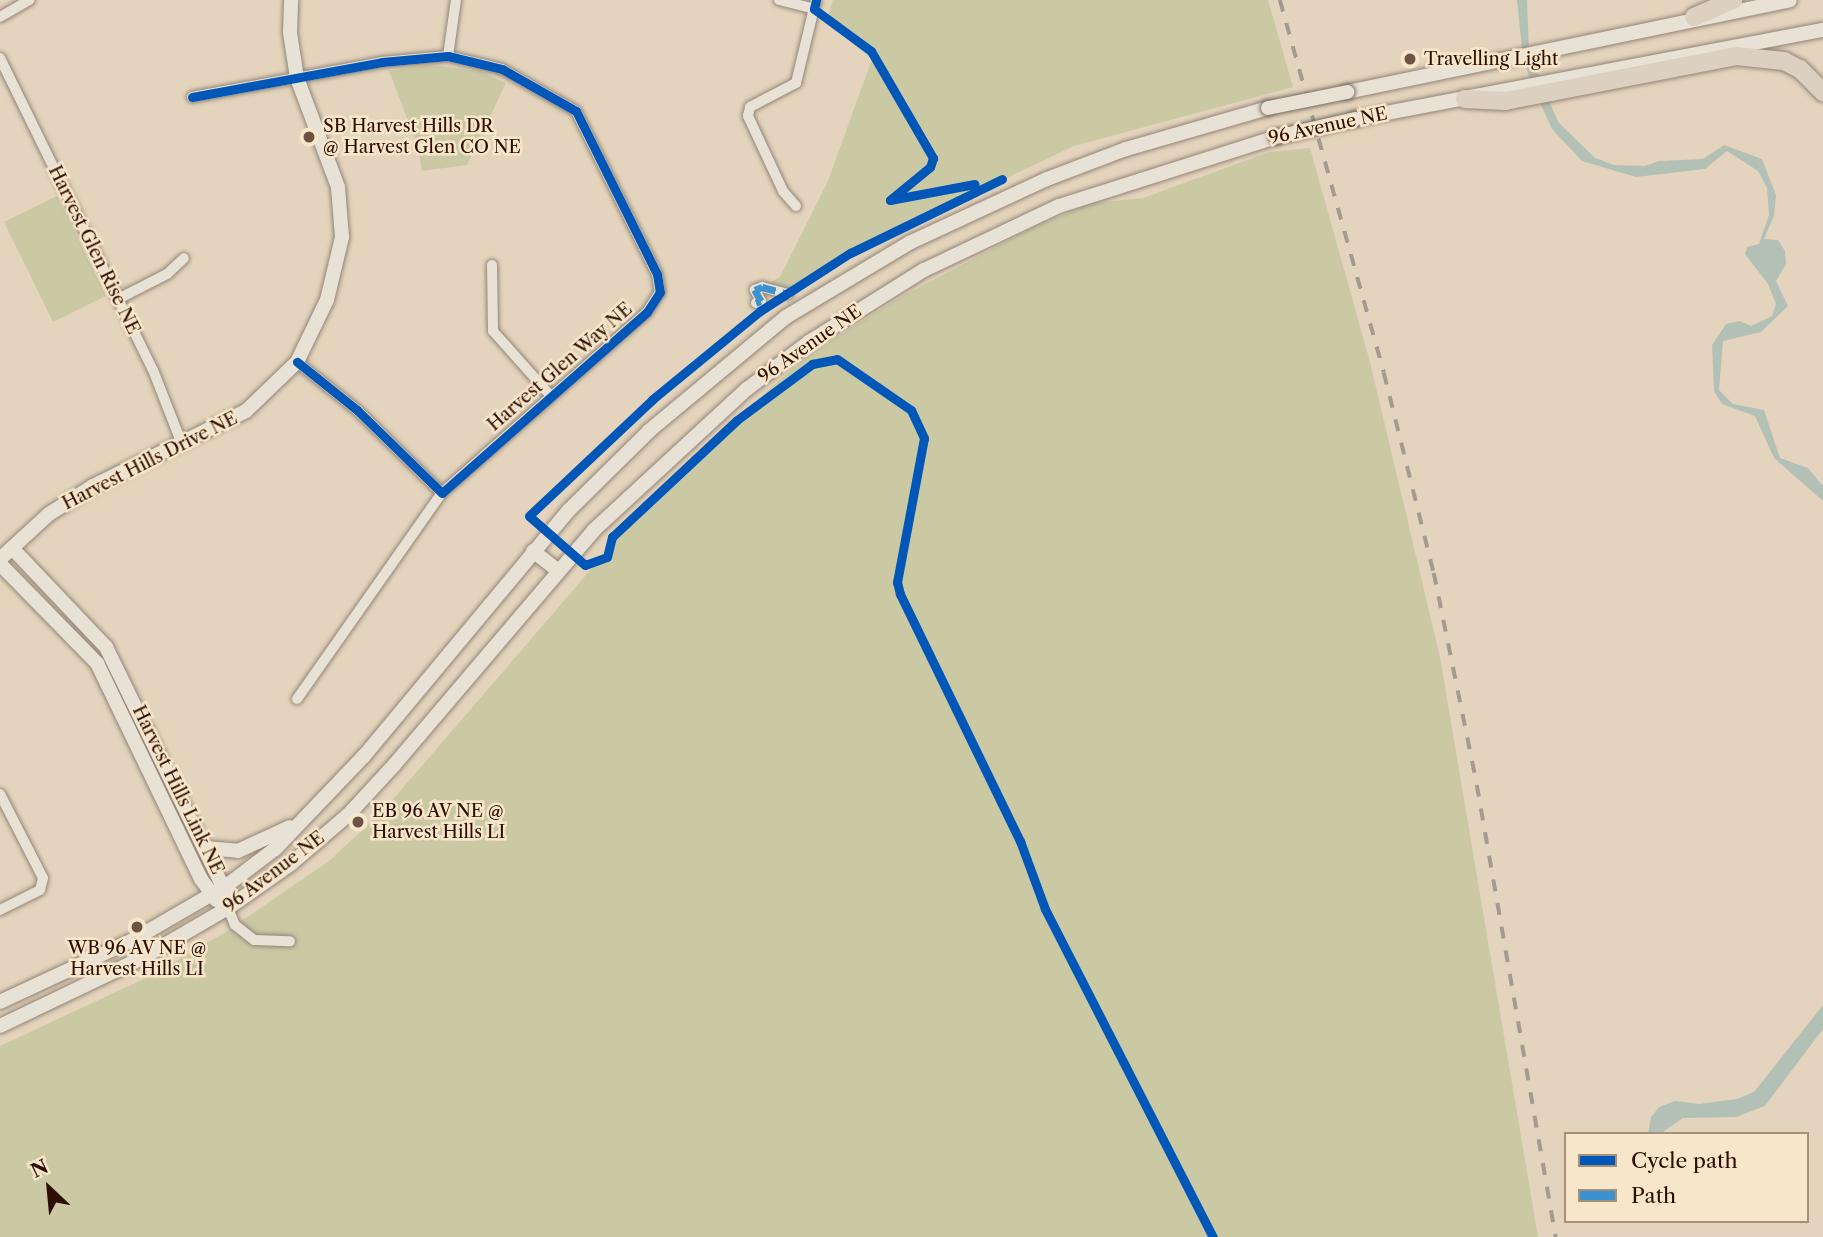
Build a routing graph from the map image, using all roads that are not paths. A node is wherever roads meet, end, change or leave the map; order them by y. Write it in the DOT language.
graph roads {
  1 [pos="30,0"];
  2 [pos="291,0"];
  3 [pos="456,0"];
  4 [pos="779,0"];
  5 [pos="1733,0"];
  6 [pos="1790,0"];
  7 [pos="815,4"];
  8 [pos="1694,17"];
  9 [pos="0,18"];
  10 [pos="1823,30"];
  11 [pos="448,56"];
  12 [pos="0,58"];
  13 [pos="1613,75"];
  14 [pos="298,78"];
  15 [pos="1823,92"];
  16 [pos="192,97"];
  17 [pos="1465,99"];
  18 [pos="796,206"];
  19 [pos="184,258"];
  20 [pos="492,265"];
  21 [pos="788,294"];
  22 [pos="118,299"];
  23 [pos="756,303"];
  24 [pos="297,362"];
  25 [pos="550,395"];
  26 [pos="182,444"];
  27 [pos="442,493"];
  28 [pos="12,548"];
  29 [pos="533,551"];
  30 [pos="0,561"];
  31 [pos="557,570"];
  32 [pos="297,699"];
  33 [pos="0,794"];
  34 [pos="295,825"];
  35 [pos="206,848"];
  36 [pos="226,886"];
  37 [pos="210,895"];
  38 [pos="228,908"];
  39 [pos="0,910"];
  40 [pos="290,941"];
  41 [pos="0,1002"];
  42 [pos="0,1026"];
  1 -- 9 [label="street"];
  2 -- 14 [label="main road, Harvest Hills Drive NE"];
  3 -- 11 [label="street"];
  4 -- 7 [label="street"];
  5 -- 8 [label="highway"];
  6 -- 8 [label="main road, 96 Avenue NE"];
  7 -- 18 [label="street"];
  8 -- 29 [label="main road, 96 Avenue NE, bridge"];
  10 -- 13 [label="main road"];
  11 -- 14 [label="street, Harvest Glen Way NE"];
  11 -- 25 [label="street, Harvest Glen Way NE"];
  12 -- 22 [label="street, Harvest Glen Rise NE"];
  13 -- 15 [label="highway"];
  13 -- 17 [label="highway"];
  14 -- 16 [label="street, Harvest Glen Way NE"];
  14 -- 24 [label="main road, Harvest Hills Drive NE"];
  17 -- 31 [label="main road, 96 Avenue NE, bridge"];
  19 -- 22 [label="street"];
  20 -- 25 [label="street"];
  21 -- 23 [label="street"];
  22 -- 26 [label="street, Harvest Glen Rise NE"];
  24 -- 26 [label="main road, Harvest Hills Drive NE"];
  24 -- 27 [label="street"];
  25 -- 27 [label="street, Harvest Glen Way NE"];
  26 -- 28 [label="main road, Harvest Hills Drive NE"];
  27 -- 32 [label="street, Harvest Glen Way NE"];
  28 -- 30 [label="main road, Harvest Hills Drive NE"];
  28 -- 35 [label="main road, Harvest Hills Link NE"];
  29 -- 31 [label="main road"];
  29 -- 34 [label="main road, 96 Avenue NE"];
  30 -- 37 [label="main road, Harvest Hills Link NE"];
  31 -- 38 [label="main road, 96 Avenue NE"];
  33 -- 39 [label="street"];
  34 -- 35 [label="main road"];
  34 -- 36 [label="main road, 96 Avenue NE"];
  35 -- 36 [label="main road, Harvest Hills Link NE"];
  36 -- 37 [label="main road, 96 Avenue NE"];
  36 -- 38 [label="main road, Harvest Hills Link NE"];
  37 -- 38 [label="main road, Harvest Hills Link NE"];
  37 -- 41 [label="main road, 96 Avenue NE"];
  38 -- 40 [label="street"];
  38 -- 42 [label="main road, 96 Avenue NE"];
}
